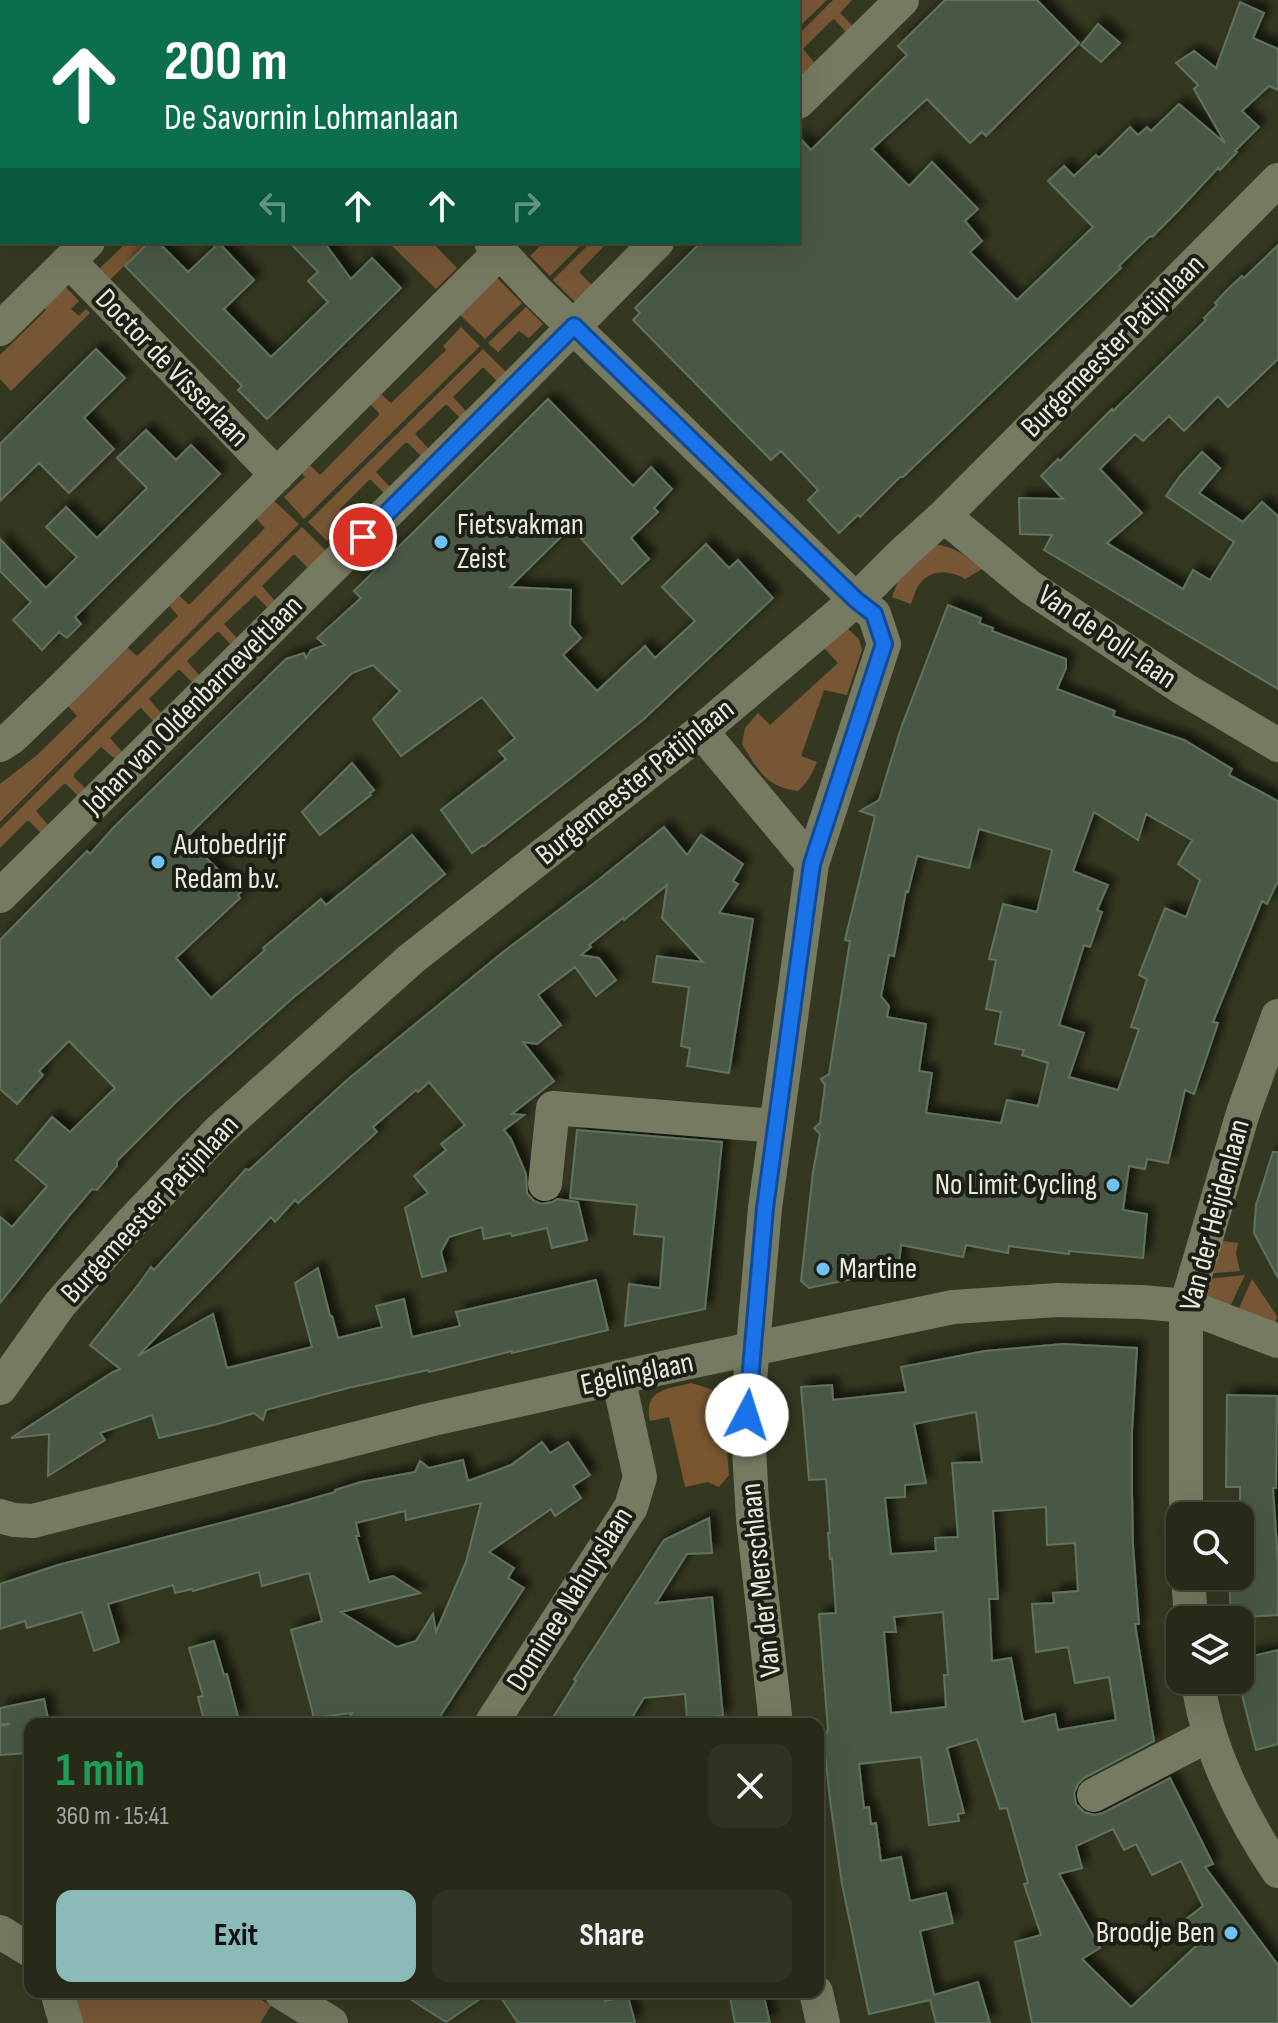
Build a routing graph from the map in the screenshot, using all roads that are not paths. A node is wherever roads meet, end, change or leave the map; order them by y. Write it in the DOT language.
graph roads {
  1 [pos="902,0"];
  2 [pos="800,100"];
  3 [pos="1278,180"];
  4 [pos="655,244"];
  5 [pos="496,246"];
  6 [pos="78,252"];
  7 [pos="574,326"];
  8 [pos="0,329"];
  9 [pos="277,475"];
  10 [pos="944,516"];
  11 [pos="856,600"];
  12 [pos="701,731"];
  13 [pos="0,745"];
  14 [pos="1278,745"];
  15 [pos="812,864"];
  16 [pos="0,896"];
  17 [pos="1278,1016"];
  18 [pos="776,1126"];
  19 [pos="545,1184"];
  20 [pos="1186,1306"];
  21 [pos="1278,1341"];
  22 [pos="753,1348"];
  23 [pos="618,1377"];
  24 [pos="0,1388"];
  25 [pos="1186,1502"];
  26 [pos="0,1516"];
  27 [pos="1201,1694"];
  28 [pos="495,1718"];
  29 [pos="775,1718"];
  30 [pos="1209,1735"];
  31 [pos="1094,1795"];
  32 [pos="1278,1871"];
  33 [pos="0,1932"];
  34 [pos="24,1946"];
  35 [pos="59,1998"];
  36 [pos="817,1998"];
  37 [pos="66,2023"];
  38 [pos="823,2023"];
  1 -- 2 [label="street"];
  3 -- 10 [label="street, Burgemeester Patijnlaan"];
  4 -- 7 [label="street, Johan van Oldenbarneveltlaan"];
  5 -- 7 [label="street, Van der Merschlaan"];
  5 -- 9 [label="street"];
  6 -- 8 [label="street"];
  6 -- 9 [label="street, Doctor de Visserlaan"];
  7 -- 11 [label="street, Van der Merschlaan"];
  7 -- 16 [label="street, Johan van Oldenbarneveltlaan"];
  9 -- 13 [label="street"];
  10 -- 11 [label="street, Burgemeester Patijnlaan"];
  10 -- 14 [label="street, Van de Poll-laan"];
  11 -- 12 [label="street, Burgemeester Patijnlaan"];
  11 -- 15 [label="street, Van der Merschlaan"];
  12 -- 15 [label="street"];
  12 -- 24 [label="street, Burgemeester Patijnlaan"];
  15 -- 18 [label="street, Van der Merschlaan"];
  17 -- 20 [label="street, Van der Heijdenlaan"];
  18 -- 19 [label="street"];
  18 -- 22 [label="street, Van der Merschlaan"];
  20 -- 21 [label="street, Egelinglaan"];
  20 -- 22 [label="street, Egelinglaan"];
  20 -- 25 [label="street, Van der Heijdenlaan"];
  22 -- 23 [label="street, Egelinglaan"];
  22 -- 29 [label="street, Van der Merschlaan"];
  23 -- 26 [label="street, Egelinglaan"];
  23 -- 28 [label="street, Dominee Nahuyslaan"];
  27 -- 30 [label="street"];
  30 -- 31 [label="street"];
  30 -- 32 [label="street"];
  33 -- 34 [label="street"];
  35 -- 37 [label="street"];
  36 -- 38 [label="street"];
}
